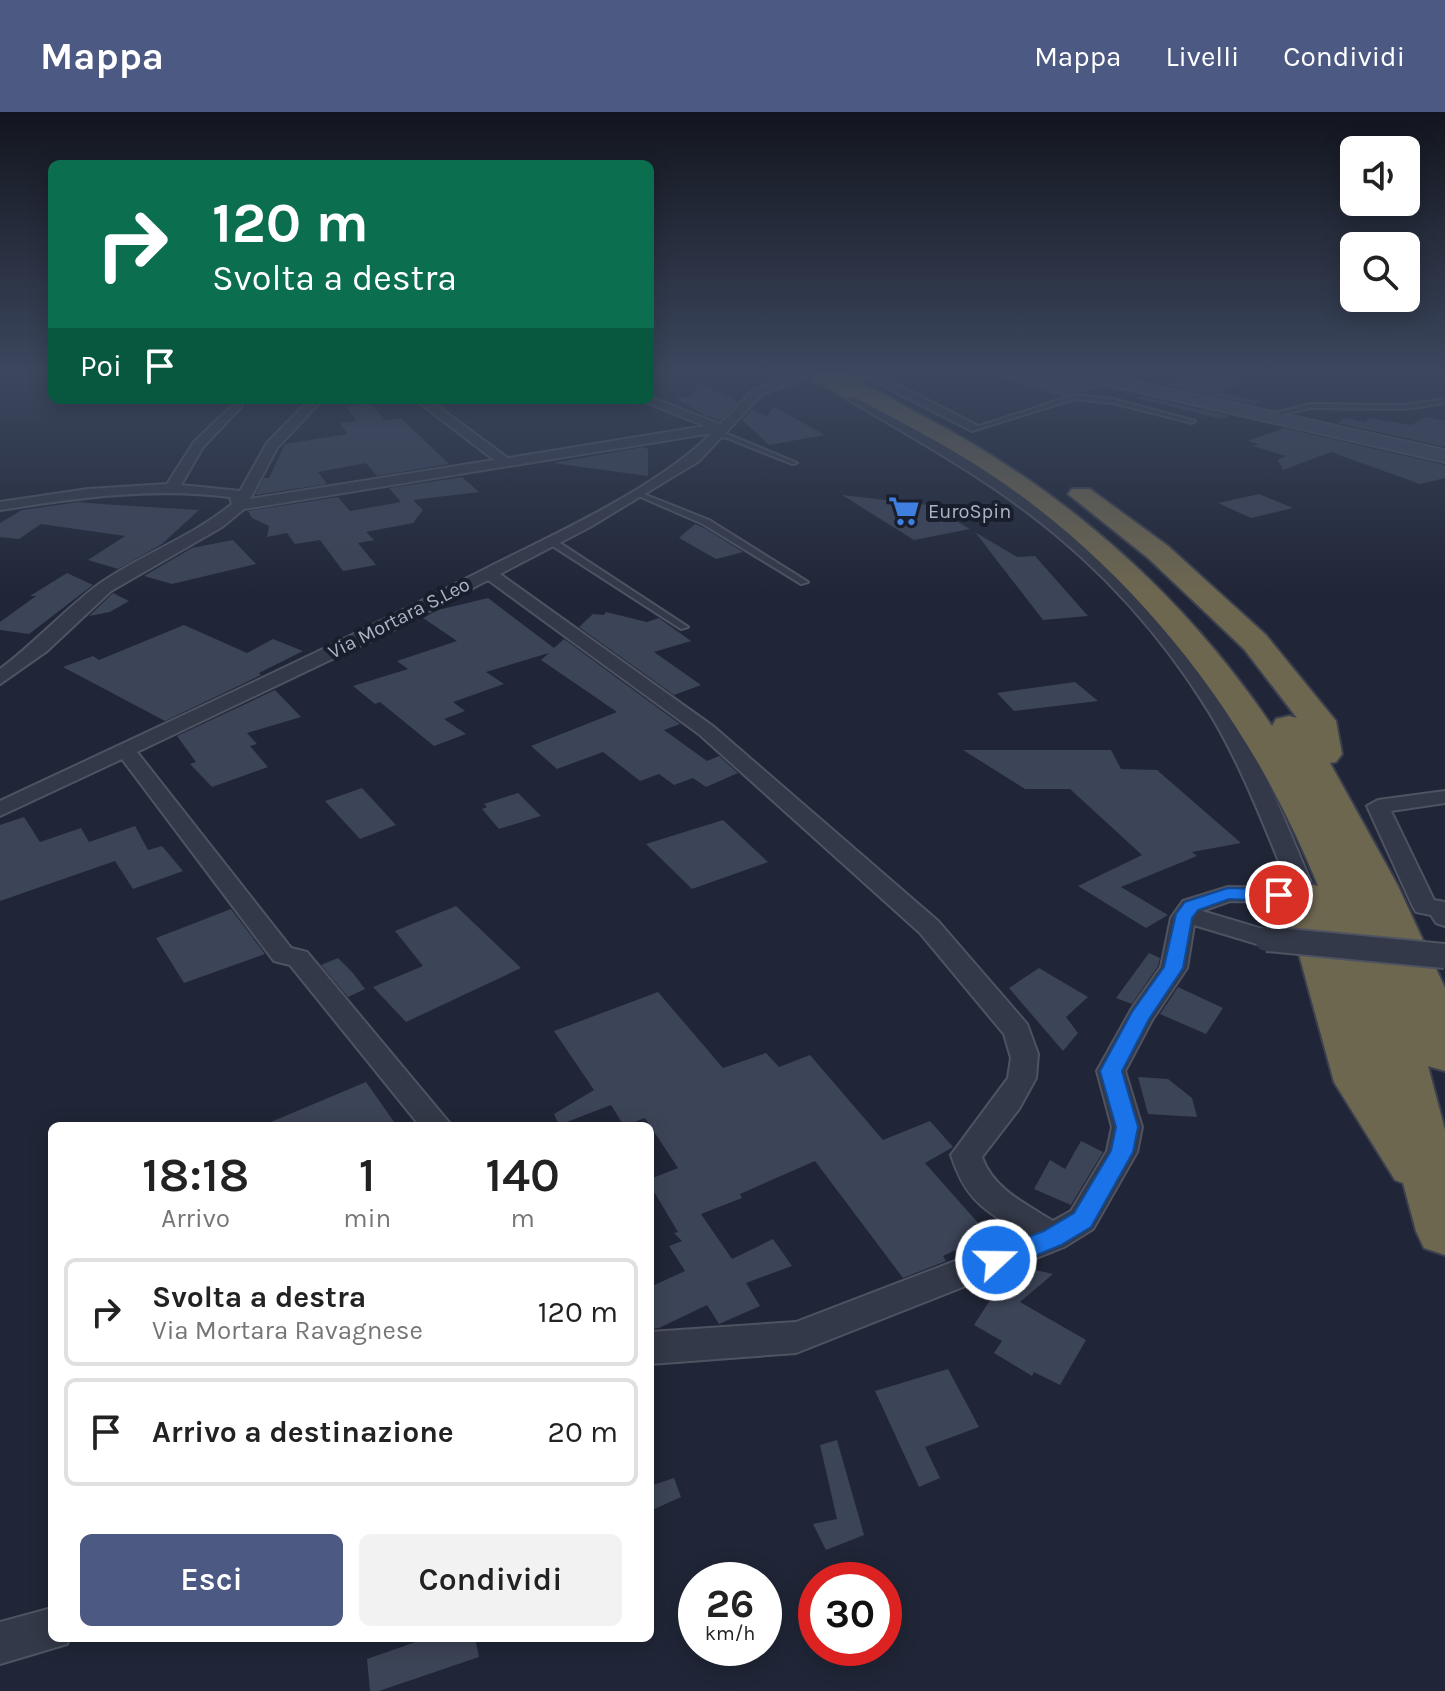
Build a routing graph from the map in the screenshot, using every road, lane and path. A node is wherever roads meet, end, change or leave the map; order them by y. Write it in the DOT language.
graph roads {
  1 [pos="197,447"];
  2 [pos="271,447"];
  3 [pos="485,447"];
  4 [pos="600,447"];
  5 [pos="703,447"];
  6 [pos="754,447"];
  7 [pos="936,447"];
  8 [pos="945,447"];
  9 [pos="959,447"];
  10 [pos="982,447"];
  11 [pos="1005,447"];
  12 [pos="1404,447"];
  13 [pos="1445,456"];
  14 [pos="504,461"];
  15 [pos="794,463"];
  16 [pos="1000,470"];
  17 [pos="172,488"];
  18 [pos="636,493"];
  19 [pos="240,505"];
  20 [pos="0,506"];
  21 [pos="551,541"];
  22 [pos="489,573"];
  23 [pos="804,582"];
  24 [pos="684,627"];
  25 [pos="0,678"];
  26 [pos="125,750"];
  27 [pos="1324,784"];
  28 [pos="1445,797"];
  29 [pos="0,809"];
  30 [pos="1305,896"];
  31 [pos="1186,914"];
  32 [pos="1445,918"];
  33 [pos="1445,956"];
  34 [pos="1445,1053"];
  35 [pos="434,1122"];
  36 [pos="1439,1212"];
  37 [pos="1053,1238"];
  38 [pos="654,1346"];
  39 [pos="48,1630"];
  40 [pos="0,1643"];
  1 -- 17 [label="street"];
  2 -- 19 [label="street"];
  3 -- 14 [label="street"];
  4 -- 14 [label="street"];
  5 -- 18 [label="street, Via Mortara S.Leo"];
  6 -- 15 [label="lane"];
  7 -- 30 [label="street"];
  8 -- 16 [label="highway"];
  9 -- 16 [label="highway"];
  10 -- 27 [label="highway"];
  11 -- 27 [label="highway"];
  12 -- 13 [label="street"];
  14 -- 19 [label="street"];
  16 -- 36 [label="highway"];
  17 -- 19 [label="street"];
  17 -- 20 [label="street"];
  18 -- 21 [label="street, Via Mortara S.Leo"];
  18 -- 23 [label="lane"];
  19 -- 25 [label="street"];
  21 -- 22 [label="street, Via Mortara S.Leo"];
  21 -- 24 [label="lane"];
  22 -- 26 [label="street, Via Mortara S.Leo"];
  22 -- 37 [label="street"];
  26 -- 29 [label="street, Via Mortara S.Leo"];
  26 -- 35 [label="street"];
  27 -- 34 [label="highway"];
  28 -- 32 [label="street"];
  30 -- 31 [label="street"];
  30 -- 36 [label="highway"];
  31 -- 33 [label="street, bridge"];
  31 -- 37 [label="street"];
  37 -- 38 [label="street"];
  39 -- 40 [label="street"];
}
